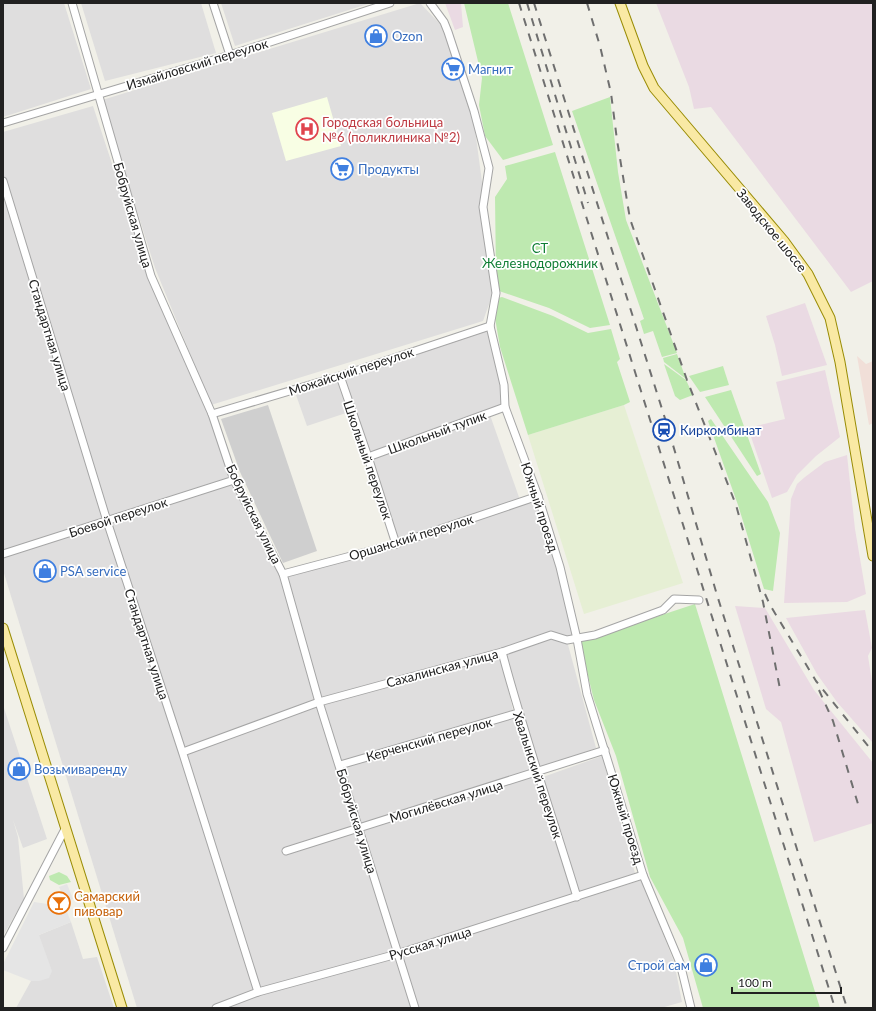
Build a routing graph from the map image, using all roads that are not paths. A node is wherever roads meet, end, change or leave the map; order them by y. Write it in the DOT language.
graph roads {
  1 [pos="72,3"];
  2 [pos="213,3"];
  3 [pos="390,3"];
  4 [pos="430,3"];
  5 [pos="620,3"];
  6 [pos="373,6"];
  7 [pos="230,55"];
  8 [pos="98,95"];
  9 [pos="3,123"];
  10 [pos="3,181"];
  11 [pos="490,326"];
  12 [pos="340,376"];
  13 [pos="505,407"];
  14 [pos="212,414"];
  15 [pos="368,457"];
  16 [pos="234,480"];
  17 [pos="538,496"];
  18 [pos="107,521"];
  19 [pos="396,544"];
  20 [pos="3,554"];
  21 [pos="873,556"];
  22 [pos="283,574"];
  23 [pos="699,600"];
  24 [pos="3,628"];
  25 [pos="577,638"];
  26 [pos="502,652"];
  27 [pos="319,702"];
  28 [pos="518,713"];
  29 [pos="605,750"];
  30 [pos="183,752"];
  31 [pos="340,765"];
  32 [pos="539,772"];
  33 [pos="65,828"];
  34 [pos="359,828"];
  35 [pos="286,851"];
  36 [pos="643,875"];
  37 [pos="576,897"];
  38 [pos="3,948"];
  39 [pos="397,954"];
  40 [pos="258,992"];
  41 [pos="688,1007"];
  42 [pos="122,1008"];
  43 [pos="216,1008"];
  44 [pos="415,1008"];
  1 -- 8 [label="street, Бобруйская улица"];
  2 -- 7 [label="street"];
  3 -- 6 [label="street, Измайловский переулок"];
  4 -- 11 [label="street, Южный проезд"];
  5 -- 21 [label="main road, Заводское шоссе"];
  6 -- 7 [label="street, Измайловский переулок"];
  7 -- 8 [label="street, Измайловский переулок"];
  8 -- 9 [label="street, Измайловский переулок"];
  8 -- 14 [label="street, Бобруйская улица"];
  10 -- 18 [label="street, Стандартная улица"];
  11 -- 12 [label="street, Можайский переулок"];
  11 -- 13 [label="street, Южный проезд"];
  12 -- 14 [label="street, Можайский переулок"];
  12 -- 15 [label="street, Школьный переулок"];
  13 -- 15 [label="street, Школьный тупик"];
  13 -- 17 [label="street, Южный проезд"];
  14 -- 16 [label="street, Бобруйская улица"];
  15 -- 19 [label="street, Школьный переулок"];
  16 -- 18 [label="street, Боевой переулок"];
  16 -- 22 [label="street, Бобруйская улица"];
  17 -- 19 [label="street, Оршанский переулок"];
  17 -- 25 [label="street, Южный проезд"];
  18 -- 20 [label="street, Боевой переулок"];
  18 -- 30 [label="street, Стандартная улица"];
  19 -- 22 [label="street, Оршанский переулок"];
  22 -- 27 [label="street, Бобруйская улица"];
  23 -- 25 [label="street, Сахалинская улица"];
  24 -- 33 [label="main road"];
  25 -- 26 [label="street, Сахалинская улица"];
  25 -- 29 [label="street, Южный проезд"];
  26 -- 27 [label="street, Сахалинская улица"];
  26 -- 28 [label="street, Хвалынский переулок"];
  27 -- 30 [label="street, Сахалинская улица"];
  27 -- 31 [label="street, Бобруйская улица"];
  28 -- 31 [label="street, Керченский переулок"];
  28 -- 32 [label="street, Хвалынский переулок"];
  29 -- 32 [label="street, Могилёвская улица"];
  29 -- 36 [label="street, Южный проезд"];
  30 -- 40 [label="street, Стандартная улица"];
  31 -- 34 [label="street, Бобруйская улица"];
  32 -- 34 [label="street, Могилёвская улица"];
  32 -- 37 [label="street, Хвалынский переулок"];
  33 -- 38 [label="street"];
  33 -- 42 [label="main road"];
  34 -- 35 [label="street, Могилёвская улица"];
  34 -- 39 [label="street, Бобруйская улица"];
  36 -- 37 [label="street, Русская улица"];
  36 -- 41 [label="street, Южный проезд"];
  37 -- 39 [label="street, Русская улица"];
  39 -- 40 [label="street, Русская улица"];
  39 -- 44 [label="street, Бобруйская улица"];
  40 -- 43 [label="street, Русская улица"];
}
